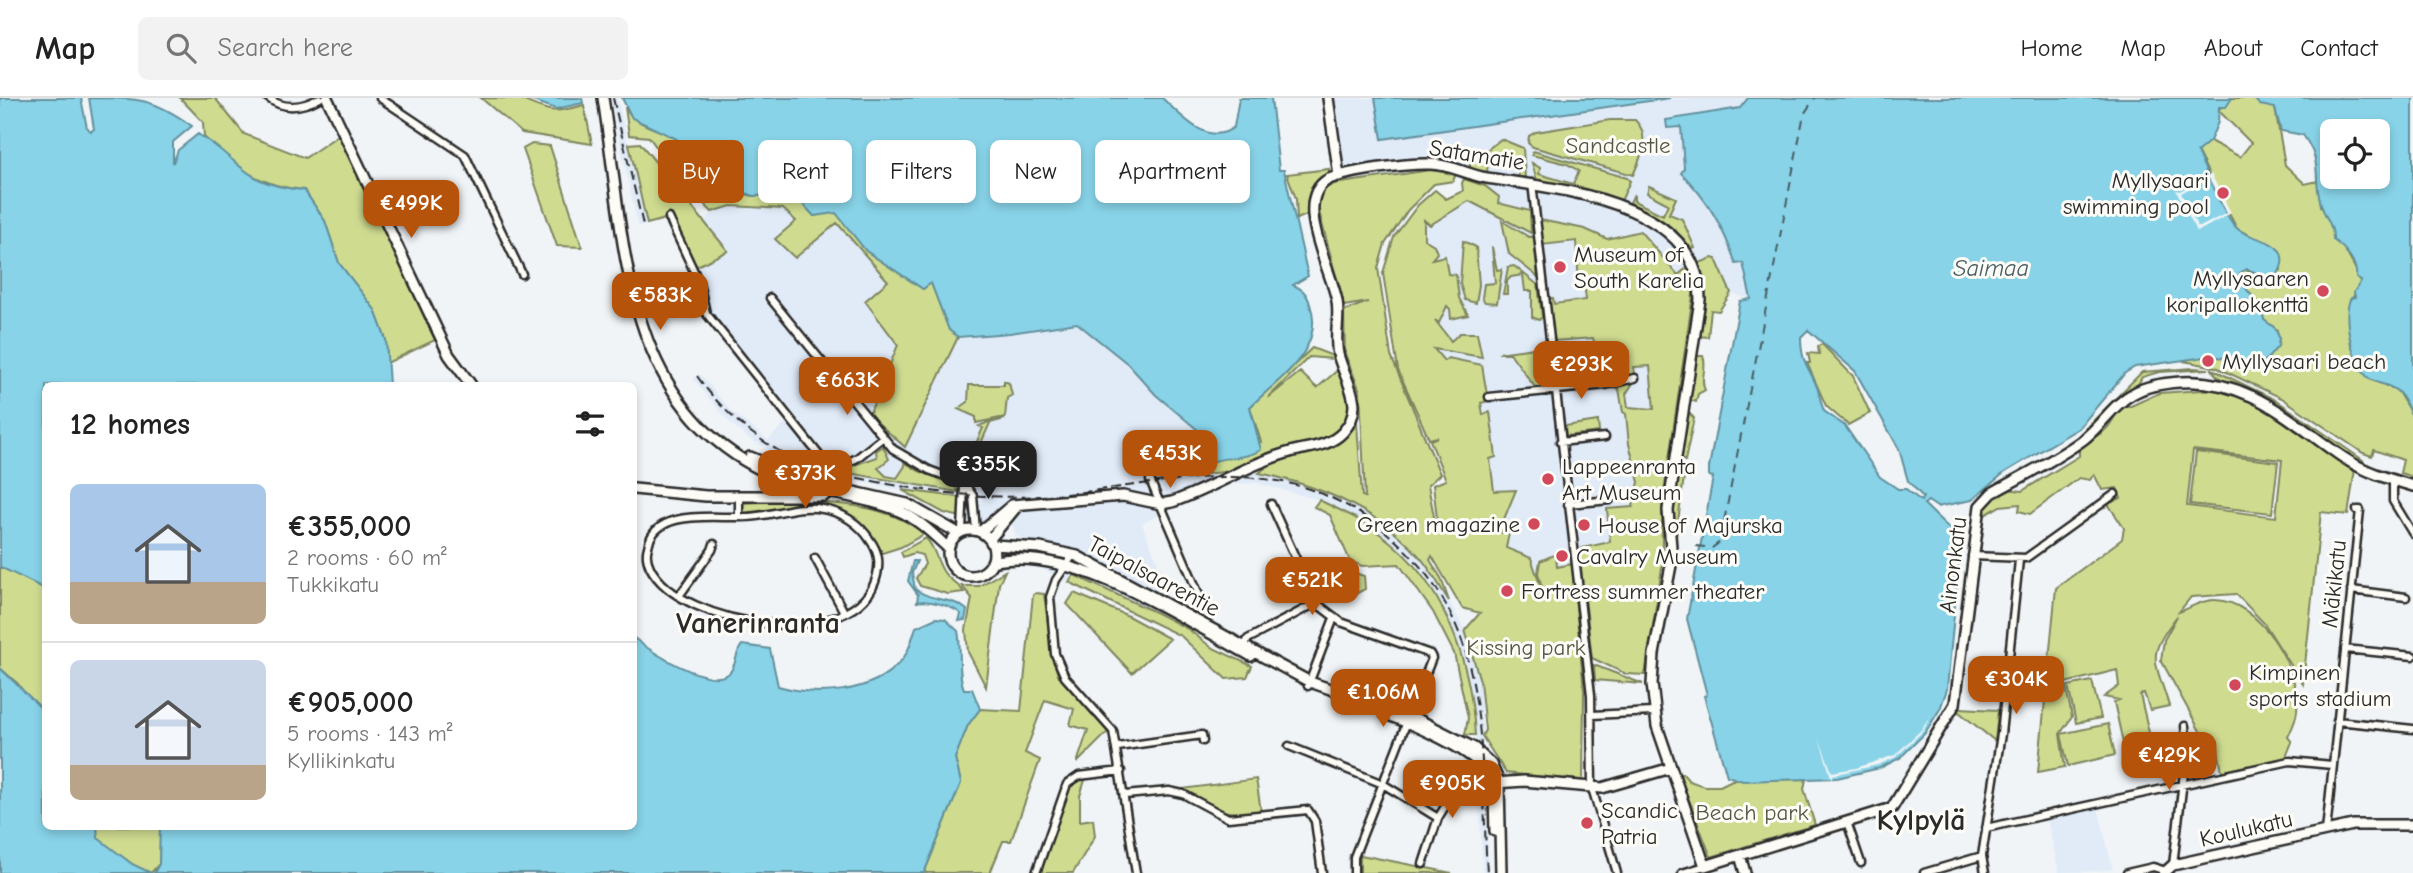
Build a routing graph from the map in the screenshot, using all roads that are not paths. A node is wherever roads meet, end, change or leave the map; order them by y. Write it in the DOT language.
graph roads {
  1 [pos="268,98"];
  2 [pos="320,98"];
  3 [pos="327,98"];
  4 [pos="380,98"];
  5 [pos="603,98"];
  6 [pos="1328,98"];
  7 [pos="1339,176"];
  8 [pos="1532,183"];
  9 [pos="669,218"];
  10 [pos="522,274"];
  11 [pos="770,298"];
  12 [pos="1635,378"];
  13 [pos="469,382"];
  14 [pos="669,384"];
  15 [pos="1554,390"];
  16 [pos="1489,397"];
  17 [pos="1605,437"];
  18 [pos="881,439"];
  19 [pos="1560,442"];
  20 [pos="1150,480"];
  21 [pos="2393,480"];
  22 [pos="814,483"];
  23 [pos="964,483"];
  24 [pos="800,486"];
  25 [pos="2413,486"];
  26 [pos="637,489"];
  27 [pos="2115,494"];
  28 [pos="764,495"];
  29 [pos="740,496"];
  30 [pos="847,497"];
  31 [pos="1610,500"];
  32 [pos="1020,503"];
  33 [pos="1161,504"];
  34 [pos="1272,504"];
  35 [pos="1567,504"];
  36 [pos="2357,510"];
  37 [pos="740,517"];
  38 [pos="978,531"];
  39 [pos="960,532"];
  40 [pos="2413,534"];
  41 [pos="991,542"];
  42 [pos="714,544"];
  43 [pos="948,548"];
  44 [pos="1073,555"];
  45 [pos="1972,556"];
  46 [pos="815,558"];
  47 [pos="2019,560"];
  48 [pos="992,562"];
  49 [pos="1067,564"];
  50 [pos="2351,590"];
  51 [pos="679,596"];
  52 [pos="2406,597"];
  53 [pos="1316,603"];
  54 [pos="1203,604"];
  55 [pos="844,612"];
  56 [pos="1334,618"];
  57 [pos="1244,649"];
  58 [pos="2345,649"];
  59 [pos="2413,656"];
  60 [pos="1309,684"];
  61 [pos="1653,712"];
  62 [pos="1592,715"];
  63 [pos="1410,719"];
  64 [pos="2337,721"];
  65 [pos="2185,726"];
  66 [pos="2413,729"];
  67 [pos="1203,741"];
  68 [pos="1289,746"];
  69 [pos="1118,747"];
  70 [pos="2332,765"];
  71 [pos="1671,768"];
  72 [pos="1467,770"];
  73 [pos="1121,771"];
  74 [pos="1495,783"];
  75 [pos="1383,784"];
  76 [pos="2183,785"];
  77 [pos="1592,788"];
  78 [pos="1125,795"];
  79 [pos="1438,818"];
  80 [pos="1847,822"];
  81 [pos="2413,825"];
  82 [pos="1986,828"];
  83 [pos="2327,830"];
  84 [pos="1740,855"];
  85 [pos="1982,856"];
  86 [pos="1861,863"];
  87 [pos="1423,864"];
  88 [pos="1705,866"];
  89 [pos="2168,870"];
  90 [pos="1036,873"];
  91 [pos="1136,873"];
  92 [pos="1322,873"];
  93 [pos="1354,873"];
  94 [pos="1498,873"];
  95 [pos="1617,873"];
  96 [pos="1682,873"];
  97 [pos="1745,873"];
  98 [pos="1924,873"];
  99 [pos="1985,873"];
  100 [pos="2127,873"];
  1 -- 2 [label="street"];
  3 -- 13 [label="street"];
  4 -- 10 [label="street"];
  5 -- 14 [label="street"];
  6 -- 7 [label="street"];
  7 -- 8 [label="street, Satamatie"];
  7 -- 33 [label="street"];
  8 -- 15 [label="street"];
  8 -- 61 [label="street, Satamatie"];
  9 -- 18 [label="street"];
  11 -- 18 [label="street"];
  12 -- 15 [label="street"];
  14 -- 22 [label="street"];
  14 -- 24 [label="street"];
  15 -- 16 [label="street"];
  15 -- 19 [label="street"];
  17 -- 19 [label="street"];
  18 -- 23 [label="street"];
  19 -- 35 [label="street"];
  20 -- 33 [label="street"];
  21 -- 25 [label="street, Ainonkatu"];
  21 -- 40 [label="street"];
  21 -- 45 [label="street, Ainonkatu"];
  22 -- 24 [label="street"];
  22 -- 39 [label="street"];
  23 -- 38 [label="street"];
  23 -- 39 [label="street"];
  24 -- 28 [label="street"];
  24 -- 30 [label="street"];
  26 -- 29 [label="street"];
  27 -- 47 [label="street"];
  28 -- 29 [label="street"];
  28 -- 30 [label="street"];
  29 -- 37 [label="street"];
  30 -- 43 [label="street"];
  31 -- 35 [label="street"];
  32 -- 33 [label="street"];
  32 -- 38 [label="street"];
  32 -- 41 [label="street"];
  33 -- 54 [label="street"];
  34 -- 53 [label="street"];
  35 -- 62 [label="street"];
  36 -- 50 [label="street, Mäkikatu"];
  37 -- 51 [label="street"];
  37 -- 55 [label="street"];
  38 -- 39 [label="street"];
  38 -- 41 [label="street"];
  39 -- 43 [label="street"];
  41 -- 44 [label="street, Taipalsaarentie"];
  41 -- 48 [label="street"];
  42 -- 51 [label="street"];
  43 -- 48 [label="street"];
  44 -- 49 [label="street"];
  44 -- 57 [label="street, Taipalsaarentie"];
  45 -- 47 [label="street"];
  45 -- 80 [label="street, Ainonkatu"];
  46 -- 55 [label="street"];
  47 -- 82 [label="street"];
  48 -- 49 [label="street, Taipalsaarentie"];
  49 -- 57 [label="street, Taipalsaarentie"];
  49 -- 69 [label="street"];
  50 -- 52 [label="street"];
  50 -- 58 [label="street, Mäkikatu"];
  51 -- 55 [label="street"];
  53 -- 56 [label="street"];
  53 -- 57 [label="street"];
  56 -- 60 [label="street"];
  56 -- 63 [label="street"];
  57 -- 60 [label="street, Taipalsaarentie"];
  58 -- 59 [label="street"];
  58 -- 64 [label="street, Mäkikatu"];
  60 -- 63 [label="street, Taipalsaarentie"];
  61 -- 62 [label="street"];
  61 -- 71 [label="street, Satamatie"];
  62 -- 77 [label="street"];
  63 -- 74 [label="street, Taipalsaarentie"];
  63 -- 75 [label="street"];
  64 -- 66 [label="street"];
  64 -- 70 [label="street, Mäkikatu"];
  65 -- 76 [label="street"];
  67 -- 69 [label="street"];
  68 -- 75 [label="street"];
  69 -- 73 [label="street"];
  70 -- 76 [label="street"];
  70 -- 83 [label="street, Mäkikatu"];
  71 -- 77 [label="street"];
  71 -- 88 [label="street, Satamatie"];
  72 -- 79 [label="street"];
  73 -- 78 [label="street"];
  73 -- 90 [label="street"];
  74 -- 77 [label="street"];
  74 -- 94 [label="street"];
  75 -- 79 [label="street"];
  75 -- 93 [label="street"];
  76 -- 82 [label="street"];
  76 -- 89 [label="street"];
  77 -- 95 [label="street"];
  78 -- 91 [label="street"];
  78 -- 92 [label="street"];
  79 -- 87 [label="street"];
  80 -- 84 [label="street, Ainonkatu"];
  80 -- 86 [label="street"];
  81 -- 83 [label="street, Koulukatu"];
  82 -- 85 [label="street"];
  83 -- 89 [label="street, Koulukatu"];
  84 -- 88 [label="street, Ainonkatu"];
  84 -- 97 [label="street"];
  85 -- 98 [label="street"];
  85 -- 99 [label="street"];
  88 -- 96 [label="street, Ainonkatu"];
  89 -- 100 [label="street, Koulukatu"];
}
